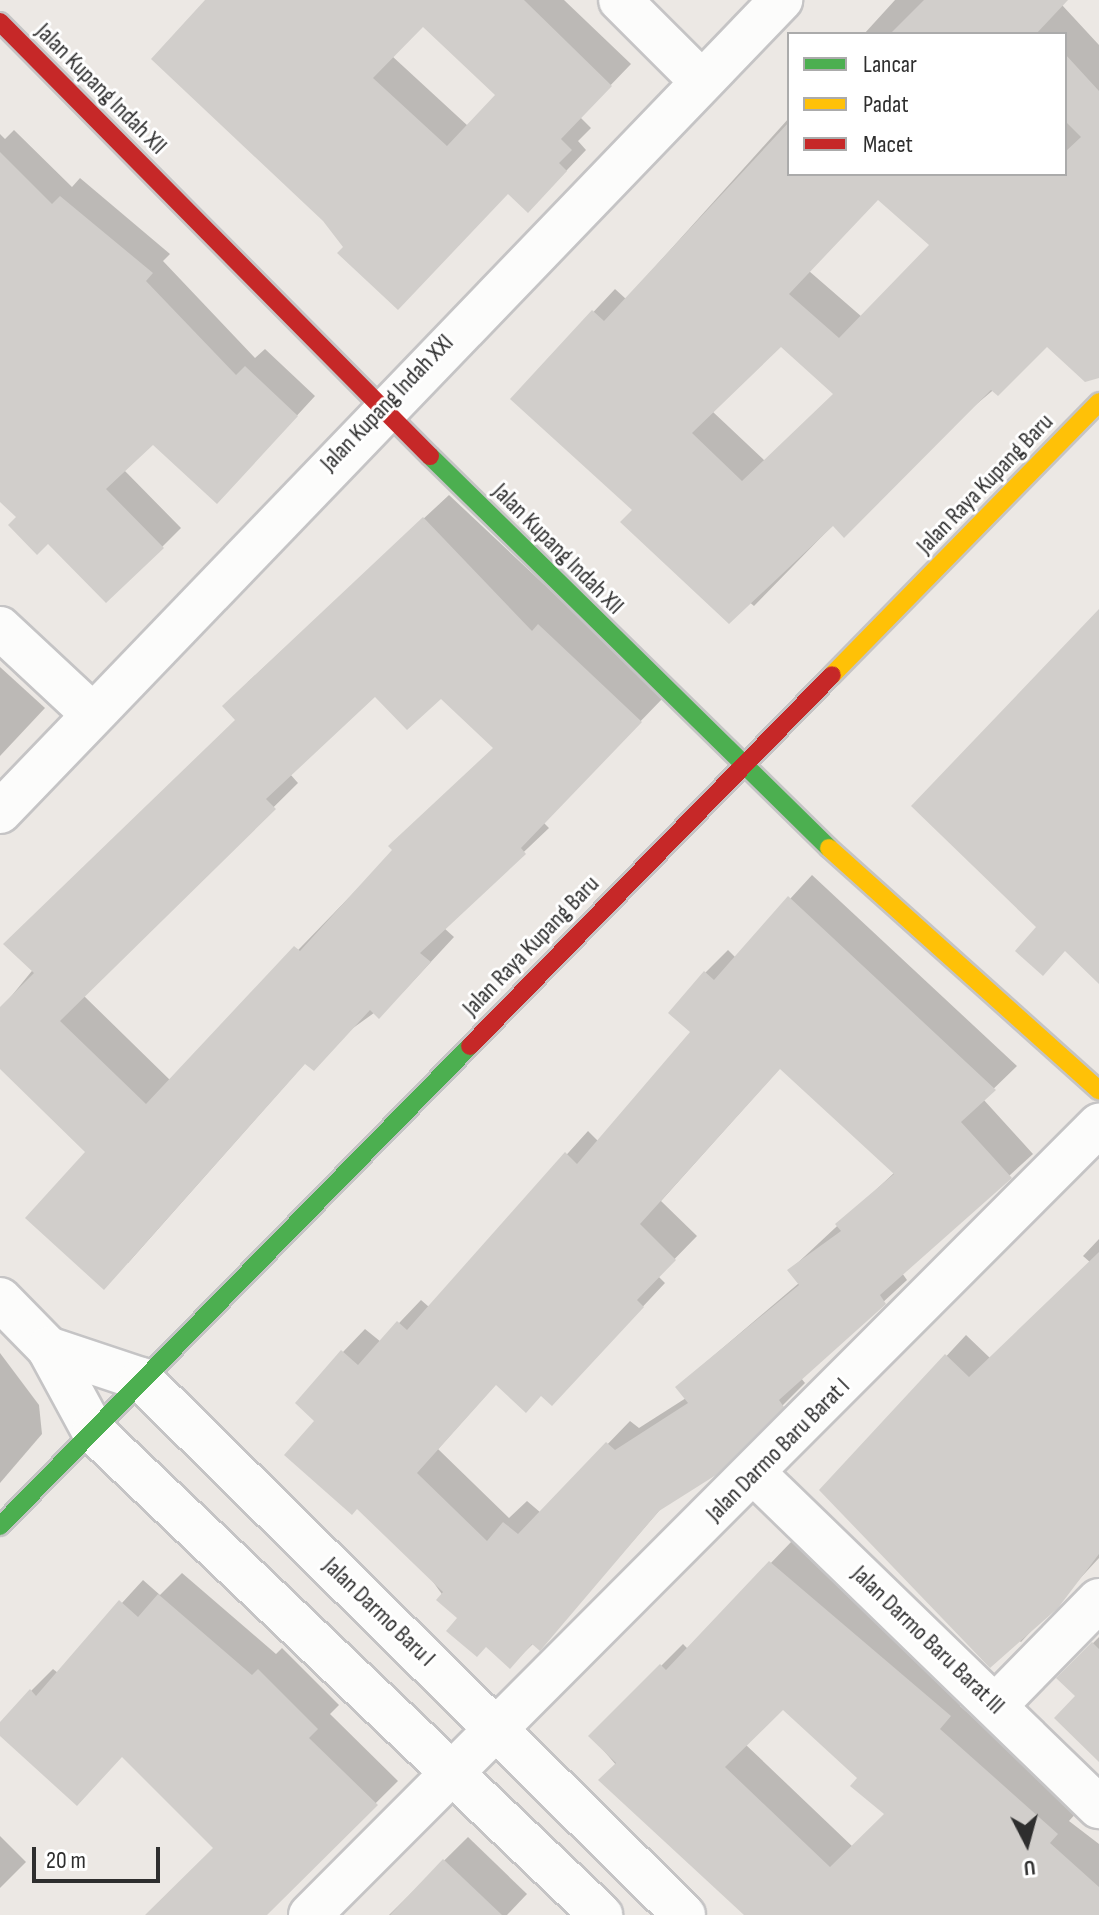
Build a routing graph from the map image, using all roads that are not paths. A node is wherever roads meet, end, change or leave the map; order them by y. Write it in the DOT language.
graph roads {
  1 [pos="620,0"];
  2 [pos="781,0"];
  3 [pos="0,22"];
  4 [pos="701,81"];
  5 [pos="1099,402"];
  6 [pos="383,407"];
  7 [pos="0,628"];
  8 [pos="91,713"];
  9 [pos="740,768"];
  10 [pos="0,812"];
  11 [pos="1099,1090"];
  12 [pos="1099,1125"];
  13 [pos="0,1299"];
  14 [pos="48,1348"];
  15 [pos="141,1379"];
  16 [pos="93,1431"];
  17 [pos="755,1474"];
  18 [pos="0,1526"];
  19 [pos="1099,1600"];
  20 [pos="996,1705"];
  21 [pos="500,1728"];
  22 [pos="453,1770"];
  23 [pos="1099,1807"];
  24 [pos="310,1915"];
  25 [pos="601,1915"];
  26 [pos="684,1915"];
  1 -- 4 [label="street"];
  2 -- 4 [label="street, Jalan Kupang Indah XXI"];
  3 -- 6 [label="street, Jalan Kupang Indah XII"];
  4 -- 6 [label="street, Jalan Kupang Indah XXI"];
  5 -- 9 [label="street, Jalan Raya Kupang Baru"];
  6 -- 8 [label="street, Jalan Kupang Indah XXI"];
  6 -- 9 [label="street, Jalan Kupang Indah XII"];
  7 -- 8 [label="street"];
  8 -- 10 [label="street, Jalan Kupang Indah XXI"];
  9 -- 11 [label="street, Jalan Kupang Indah XII"];
  9 -- 15 [label="street, Jalan Raya Kupang Baru"];
  12 -- 17 [label="street, Jalan Darmo Baru Barat I"];
  13 -- 14 [label="street"];
  14 -- 15 [label="street, Jalan Darmo Baru I"];
  14 -- 16 [label="street"];
  15 -- 16 [label="street, Jalan Raya Kupang Baru"];
  15 -- 21 [label="street, Jalan Darmo Baru I"];
  16 -- 18 [label="street, Jalan Raya Kupang Baru"];
  16 -- 22 [label="street"];
  17 -- 20 [label="street, Jalan Darmo Baru Barat III"];
  17 -- 21 [label="street, Jalan Darmo Baru Barat I"];
  19 -- 20 [label="street"];
  20 -- 23 [label="street, Jalan Darmo Baru Barat III"];
  21 -- 22 [label="street, Jalan Darmo Baru Barat I"];
  21 -- 26 [label="street, Jalan Darmo Baru I"];
  22 -- 24 [label="street, Jalan Darmo Baru Barat I"];
  22 -- 25 [label="street"];
}
